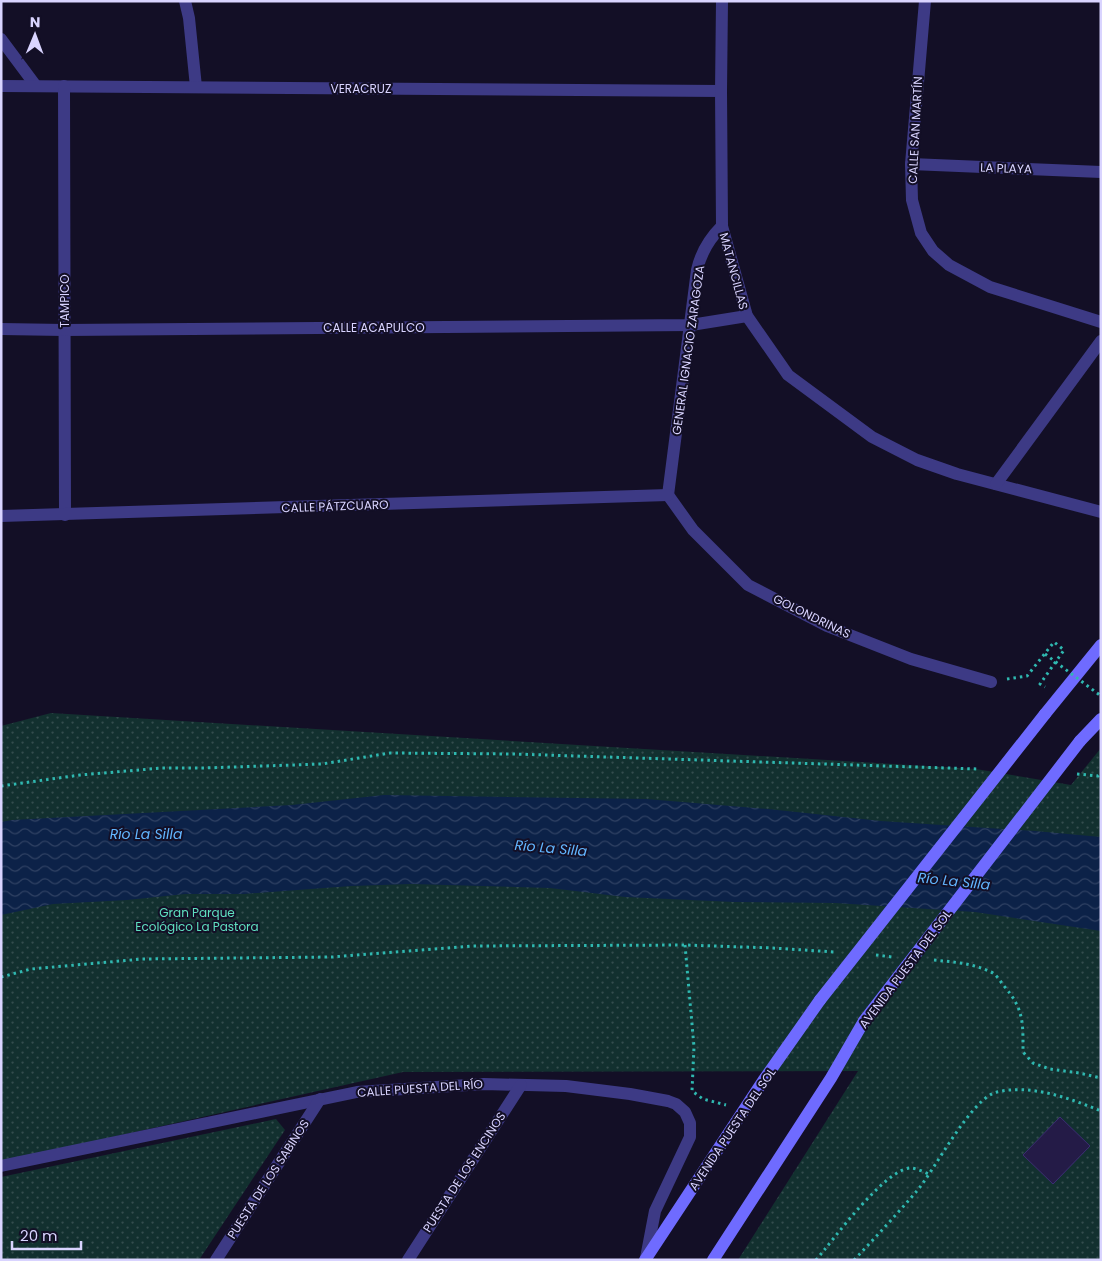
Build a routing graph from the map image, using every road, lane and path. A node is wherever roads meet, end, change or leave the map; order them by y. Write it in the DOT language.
graph roads {
  1 [pos="185,1"];
  2 [pos="722,1"];
  3 [pos="925,1"];
  4 [pos="1,39"];
  5 [pos="1,86"];
  6 [pos="36,86"];
  7 [pos="64,86"];
  8 [pos="196,87"];
  9 [pos="721,91"];
  10 [pos="910,164"];
  11 [pos="1101,172"];
  12 [pos="722,226"];
  13 [pos="746,316"];
  14 [pos="1101,322"];
  15 [pos="691,326"];
  16 [pos="1,329"];
  17 [pos="64,330"];
  18 [pos="1101,340"];
  19 [pos="996,484"];
  20 [pos="668,495"];
  21 [pos="1101,512"];
  22 [pos="65,515"];
  23 [pos="1,516"];
  24 [pos="1101,645"];
  25 [pos="1045,654"];
  26 [pos="1027,676"];
  27 [pos="991,682"];
  28 [pos="1040,684"];
  29 [pos="1101,696"];
  30 [pos="1101,719"];
  31 [pos="986,770"];
  32 [pos="1070,774"];
  33 [pos="1101,774"];
  34 [pos="1,786"];
  35 [pos="686,945"];
  36 [pos="836,952"];
  37 [pos="876,955"];
  38 [pos="895,957"];
  39 [pos="925,959"];
  40 [pos="1,977"];
  41 [pos="1101,1078"];
  42 [pos="521,1085"];
  43 [pos="320,1099"];
  44 [pos="744,1111"];
  45 [pos="1101,1111"];
  46 [pos="1,1166"];
  47 [pos="929,1174"];
  48 [pos="216,1260"];
  49 [pos="408,1260"];
  50 [pos="645,1260"];
  51 [pos="713,1260"];
  52 [pos="816,1260"];
  53 [pos="854,1260"];
  1 -- 8 [label="street"];
  2 -- 9 [label="street"];
  3 -- 10 [label="street, CALLE SAN MARTÍN"];
  4 -- 6 [label="street"];
  5 -- 6 [label="street, VERACRUZ"];
  6 -- 7 [label="street, VERACRUZ"];
  7 -- 8 [label="street, VERACRUZ"];
  7 -- 17 [label="street, TAMPICO"];
  8 -- 9 [label="street, VERACRUZ"];
  9 -- 12 [label="street"];
  10 -- 11 [label="street, LA PLAYA"];
  10 -- 14 [label="street, CALLE SAN MARTÍN"];
  12 -- 13 [label="street, MATANCILLAS"];
  12 -- 15 [label="street, GENERAL IGNACIO ZARAGOZA"];
  13 -- 15 [label="street, CALLE ACAPULCO"];
  13 -- 19 [label="street"];
  15 -- 17 [label="street, CALLE ACAPULCO"];
  15 -- 20 [label="street, GENERAL IGNACIO ZARAGOZA"];
  16 -- 17 [label="street, CALLE ACAPULCO"];
  17 -- 22 [label="street, TAMPICO"];
  18 -- 19 [label="street"];
  19 -- 21 [label="street"];
  20 -- 22 [label="street, CALLE PÁTZCUARO"];
  20 -- 27 [label="street, GOLONDRINAS"];
  22 -- 23 [label="street, CALLE PÁTZCUARO"];
  24 -- 44 [label="main road, AVENIDA PUESTA DEL SOL, bridge"];
  25 -- 26 [label="path"];
  25 -- 28 [label="path"];
  25 -- 29 [label="path, bridge"];
  30 -- 51 [label="main road, AVENIDA PUESTA DEL SOL, bridge"];
  31 -- 34 [label="path"];
  32 -- 33 [label="path"];
  35 -- 36 [label="path"];
  35 -- 40 [label="path"];
  35 -- 44 [label="path"];
  37 -- 38 [label="path"];
  39 -- 41 [label="path"];
  42 -- 43 [label="street, CALLE PUESTA DEL RÍO"];
  42 -- 49 [label="street, PUESTA DE LOS ENCINOS"];
  42 -- 50 [label="street, CALLE PUESTA DEL RÍO"];
  43 -- 46 [label="street, CALLE PUESTA DEL RÍO"];
  43 -- 48 [label="street, PUESTA DE LOS SABINOS"];
  44 -- 50 [label="main road, AVENIDA PUESTA DEL SOL"];
  45 -- 47 [label="path"];
  47 -- 52 [label="path"];
  47 -- 53 [label="path"];
}
